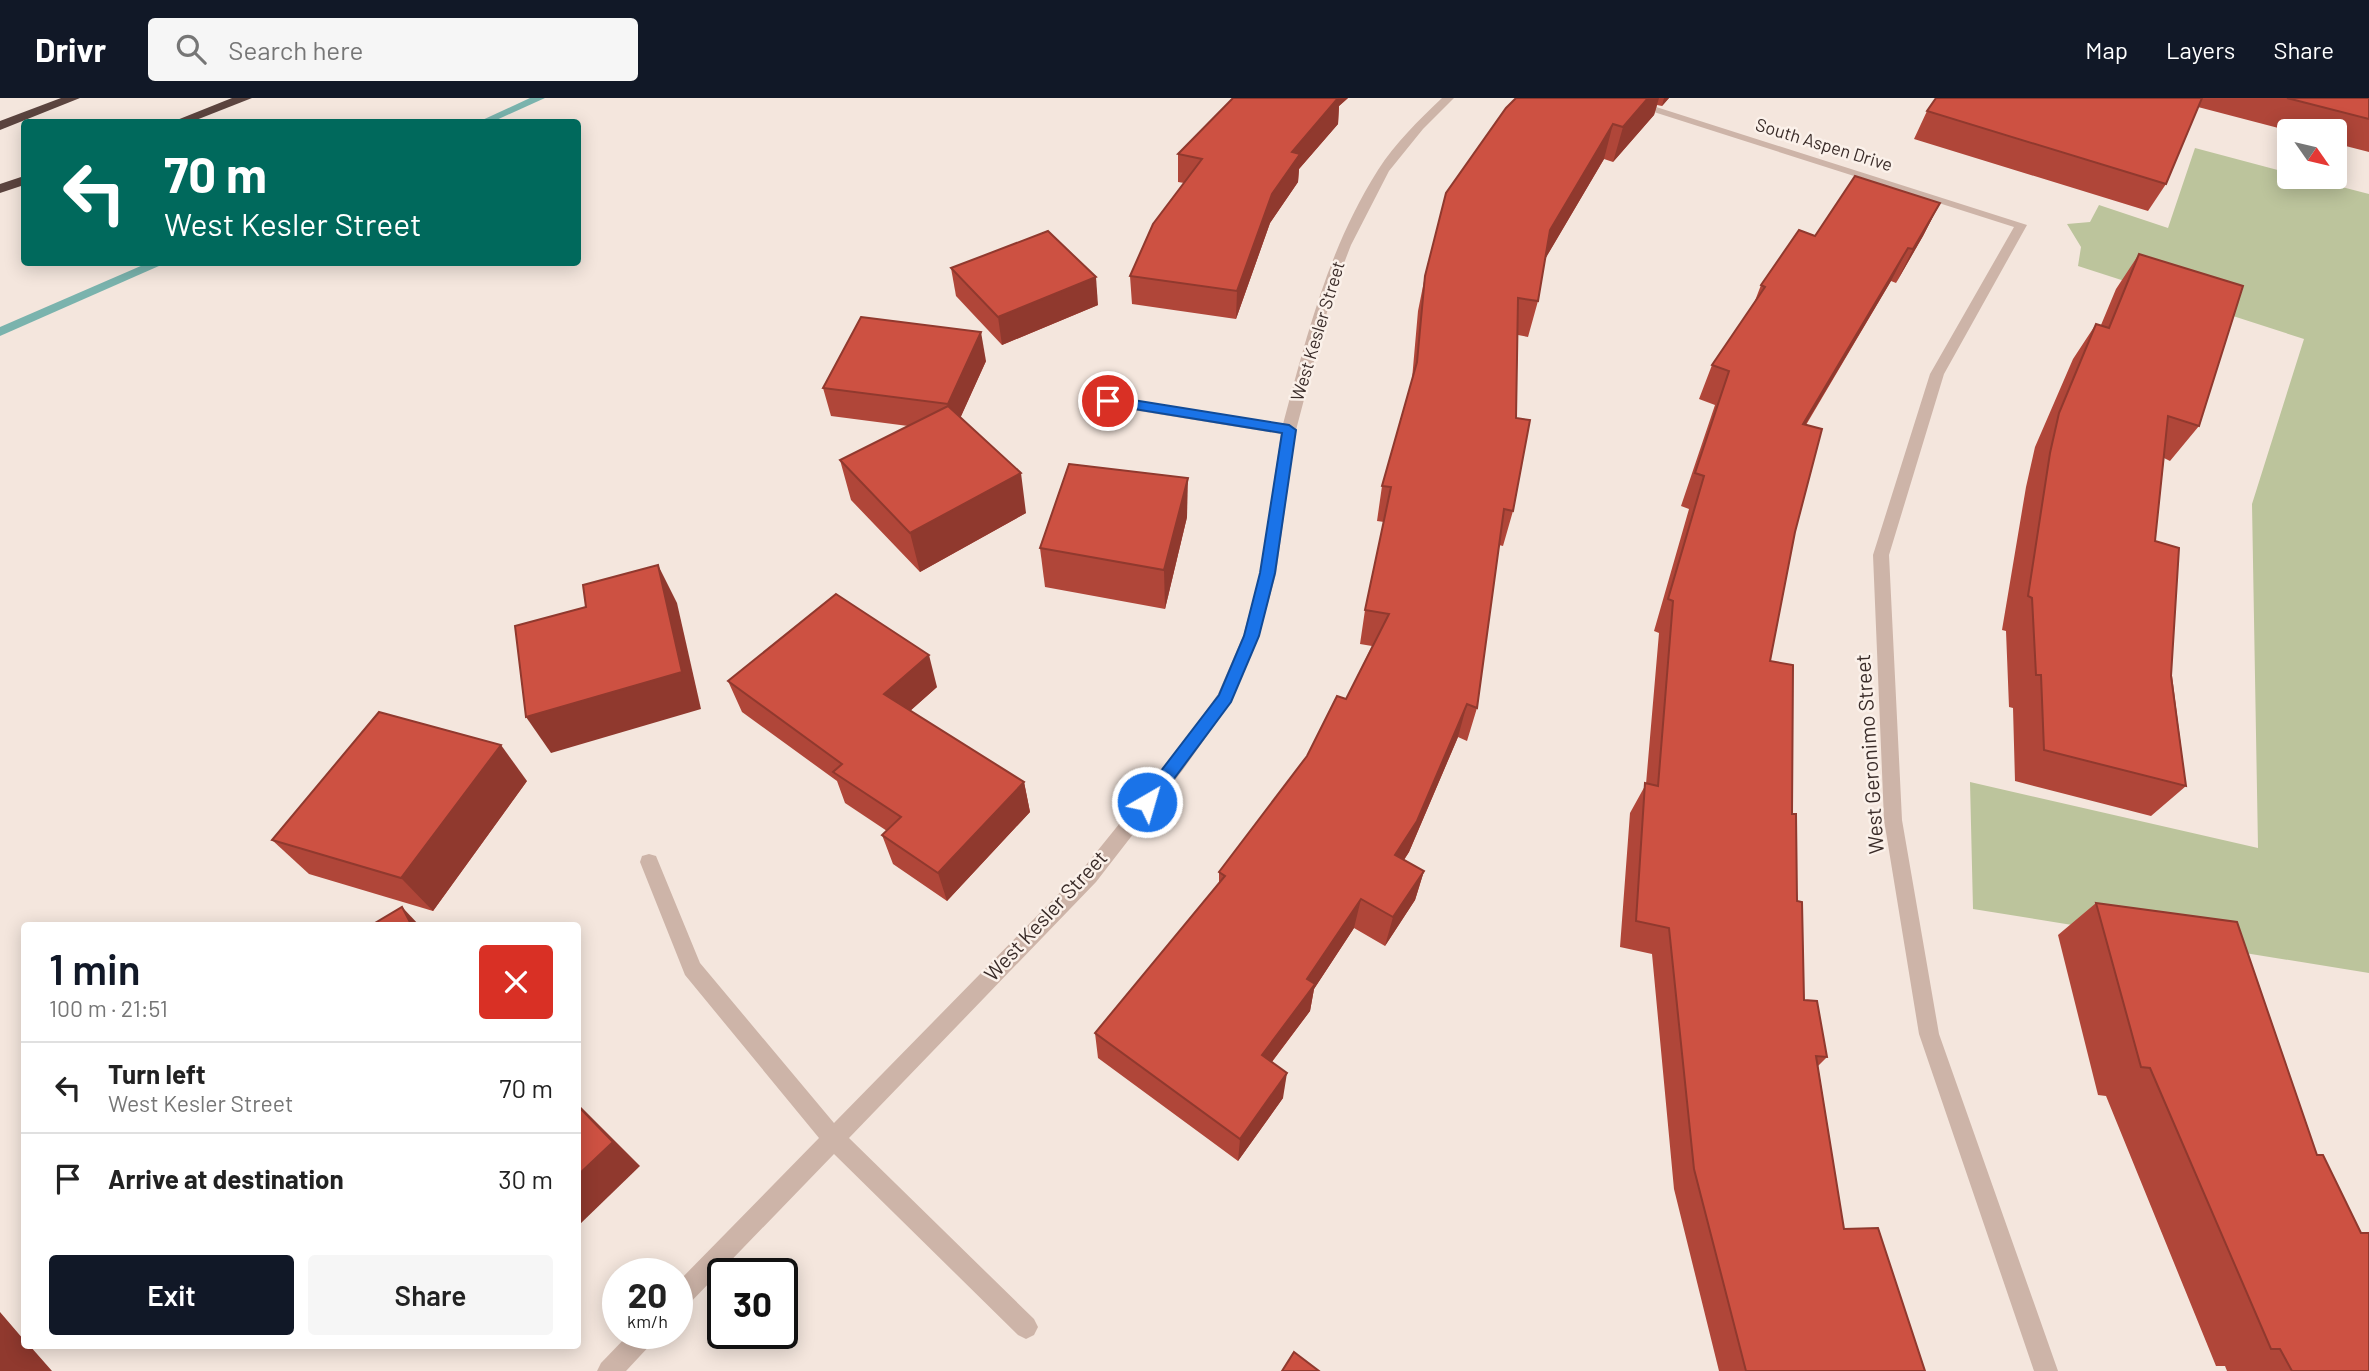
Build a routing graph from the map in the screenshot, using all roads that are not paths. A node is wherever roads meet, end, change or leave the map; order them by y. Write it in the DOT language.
graph roads {
  1 [pos="73,98"];
  2 [pos="246,98"];
  3 [pos="1448,98"];
  4 [pos="1616,98"];
  5 [pos="187,119"];
  6 [pos="0,126"];
  7 [pos="21,181"];
  8 [pos="0,189"];
  9 [pos="2021,225"];
  10 [pos="1108,401"];
  11 [pos="1289,430"];
  12 [pos="649,862"];
  13 [pos="832,1137"];
  14 [pos="693,1283"];
  15 [pos="1026,1327"];
  16 [pos="630,1349"];
  17 [pos="609,1371"];
  18 [pos="2046,1371"];
  1 -- 6 [label="highway"];
  2 -- 5 [label="highway"];
  3 -- 11 [label="street, West Kesler Street"];
  4 -- 9 [label="street, South Aspen Drive"];
  7 -- 8 [label="highway"];
  9 -- 18 [label="street, West Geronimo Street"];
  10 -- 11 [label="street, West Kesler Street"];
  11 -- 13 [label="street, West Kesler Street"];
  12 -- 13 [label="street"];
  13 -- 14 [label="street, West Kesler Street"];
  13 -- 15 [label="street"];
  16 -- 17 [label="street"];
}
